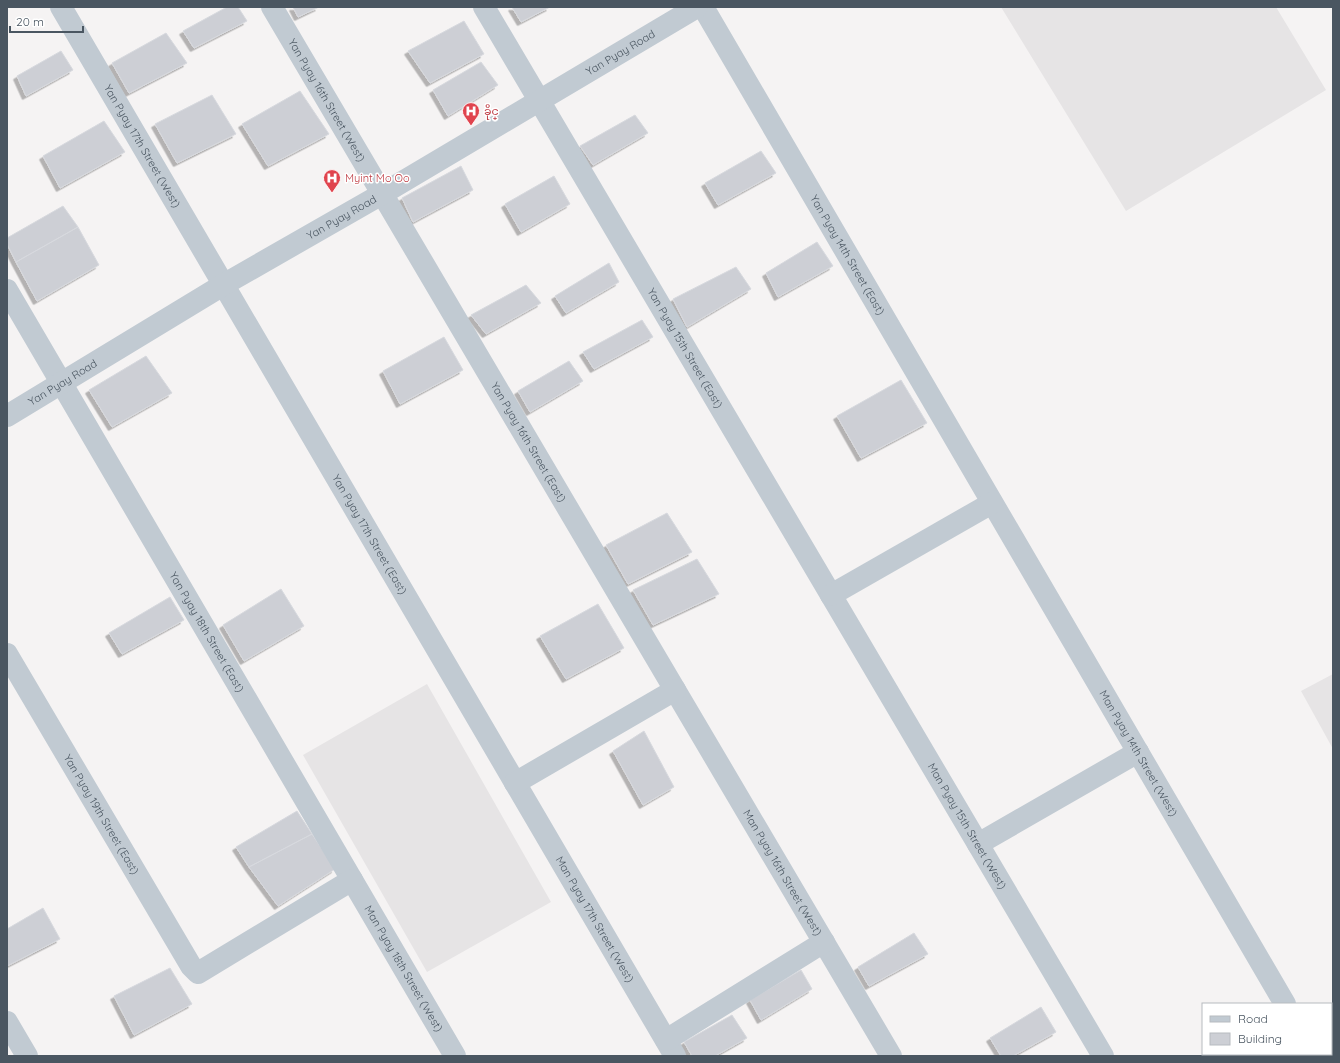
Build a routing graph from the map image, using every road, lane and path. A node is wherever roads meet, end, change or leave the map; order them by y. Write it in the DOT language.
graph roads {
  1 [pos="61,7"];
  2 [pos="272,7"];
  3 [pos="484,7"];
  4 [pos="697,7"];
  5 [pos="703,7"];
  6 [pos="539,100"];
  7 [pos="382,194"];
  8 [pos="223,286"];
  9 [pos="7,290"];
  10 [pos="62,383"];
  11 [pos="7,416"];
  12 [pos="992,503"];
  13 [pos="831,595"];
  14 [pos="7,654"];
  15 [pos="675,690"];
  16 [pos="1138,752"];
  17 [pos="515,783"];
  18 [pos="978,844"];
  19 [pos="352,880"];
  20 [pos="824,942"];
  21 [pos="1284,1003"];
  22 [pos="7,1022"];
  23 [pos="670,1048"];
  24 [pos="27,1056"];
  25 [pos="455,1056"];
  26 [pos="890,1056"];
  27 [pos="1103,1056"];
  1 -- 8 [label="street, Yan Pyay 17th Street (West)"];
  2 -- 7 [label="street, Yan Pyay 16th Street (West)"];
  3 -- 6 [label="street, Yan Pyay 15th Street (East)"];
  4 -- 6 [label="street, Yan Pyay Road"];
  5 -- 12 [label="street, Yan Pyay 14th Street (East)"];
  6 -- 7 [label="street, Yan Pyay Road"];
  6 -- 13 [label="street, Yan Pyay 15th Street (East)"];
  7 -- 8 [label="street, Yan Pyay Road"];
  7 -- 15 [label="street, Yan Pyay 16th Street (East)"];
  8 -- 10 [label="street, Yan Pyay Road"];
  8 -- 17 [label="street, Yan Pyay 17th Street (East)"];
  9 -- 10 [label="street, Yan Pyay 18th Street (East)"];
  10 -- 11 [label="street, Yan Pyay Road"];
  10 -- 19 [label="street, Yan Pyay 18th Street (East)"];
  12 -- 13 [label="street"];
  12 -- 16 [label="street, Man Pyay 14th Street (West)"];
  13 -- 18 [label="street, Man Pyay 15th Street (West)"];
  14 -- 19 [label="street, Yan Pyay 19th Street (East)"];
  15 -- 17 [label="street"];
  15 -- 20 [label="street, Man Pyay 16th Street (West)"];
  16 -- 18 [label="street"];
  16 -- 21 [label="street, Man Pyay 14th Street (West)"];
  17 -- 23 [label="street, Man Pyay 17th Street (West)"];
  18 -- 27 [label="street, Man Pyay 15th Street (West)"];
  19 -- 25 [label="street, Man Pyay 18th Street (West)"];
  20 -- 23 [label="street"];
  20 -- 26 [label="street, Man Pyay 16th Street (West)"];
  22 -- 24 [label="street"];
}
